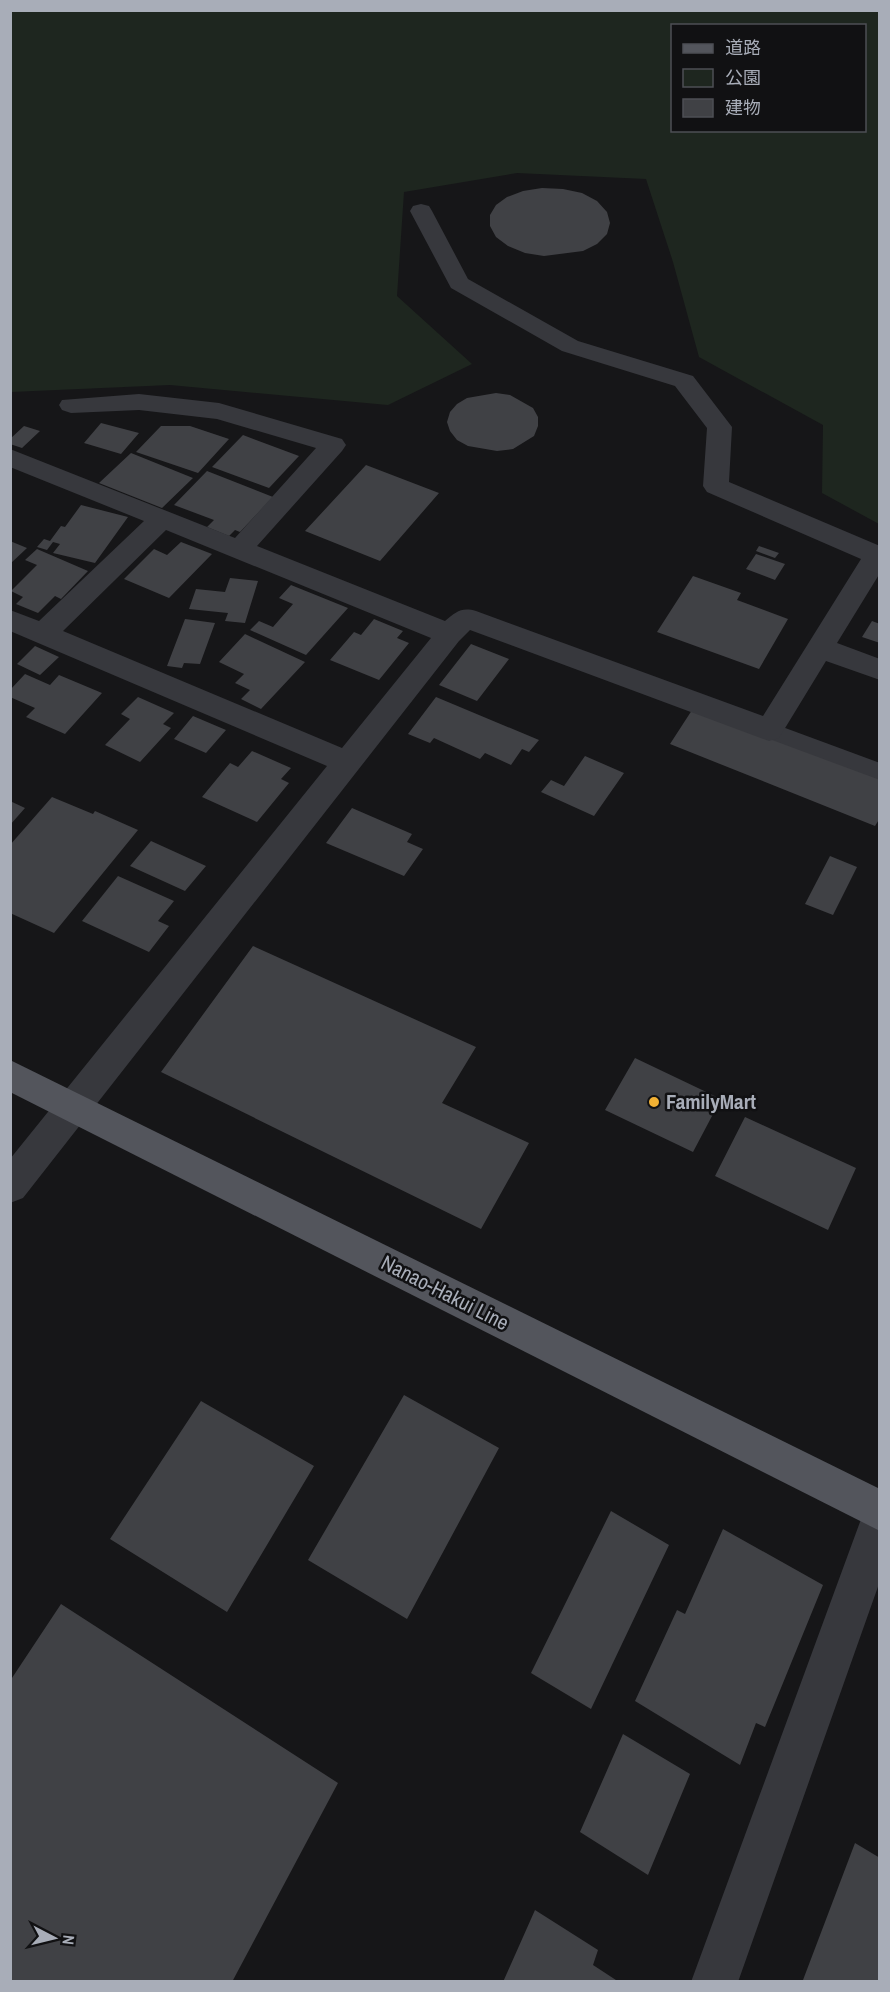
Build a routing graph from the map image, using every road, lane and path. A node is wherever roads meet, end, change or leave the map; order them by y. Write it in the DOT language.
graph roads {
  1 [pos="421,211"];
  2 [pos="71,405"];
  3 [pos="10,457"];
  4 [pos="163,519"];
  5 [pos="240,549"];
  6 [pos="878,556"];
  7 [pos="10,620"];
  8 [pos="43,634"];
  9 [pos="449,634"];
  10 [pos="820,648"];
  11 [pos="879,670"];
  12 [pos="769,730"];
  13 [pos="347,762"];
  14 [pos="879,772"];
  15 [pos="10,1075"];
  16 [pos="73,1107"];
  17 [pos="10,1187"];
  18 [pos="879,1511"];
  19 [pos="879,1522"];
  20 [pos="714,1982"];
  1 -- 6 [label="street"];
  2 -- 5 [label="street"];
  3 -- 4 [label="street"];
  4 -- 5 [label="street"];
  4 -- 8 [label="street"];
  5 -- 9 [label="street"];
  6 -- 10 [label="street"];
  7 -- 8 [label="street"];
  8 -- 13 [label="street"];
  9 -- 12 [label="street"];
  9 -- 13 [label="street"];
  10 -- 11 [label="street"];
  10 -- 12 [label="street"];
  12 -- 14 [label="lane"];
  13 -- 16 [label="street"];
  15 -- 16 [label="main road, Nanao-Hakui Line"];
  16 -- 17 [label="street"];
  16 -- 18 [label="main road, Nanao-Hakui Line"];
  19 -- 20 [label="street"];
}
